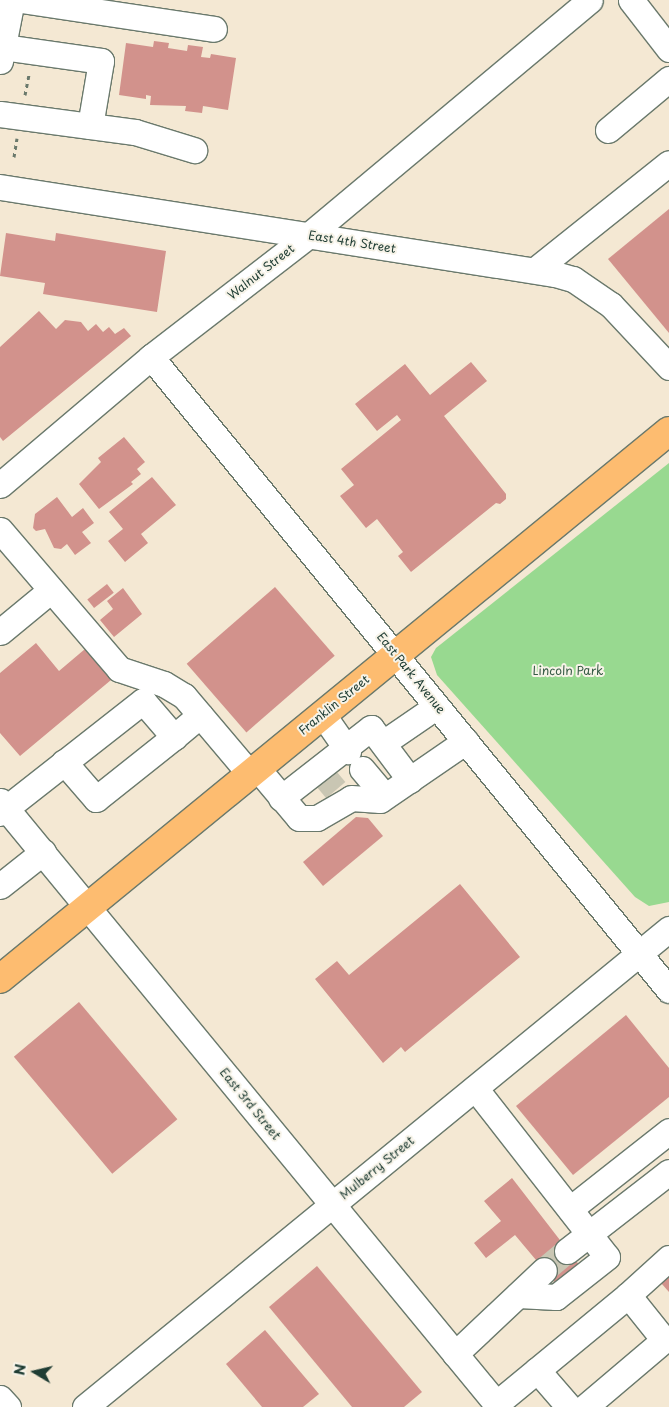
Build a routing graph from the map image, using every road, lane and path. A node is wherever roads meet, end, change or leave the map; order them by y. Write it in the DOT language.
graph roads {
  1 [pos="12,0"];
  2 [pos="21,0"];
  3 [pos="590,0"];
  4 [pos="631,0"];
  5 [pos="214,29"];
  6 [pos="669,49"];
  7 [pos="34,51"];
  8 [pos="1,54"];
  9 [pos="669,79"];
  10 [pos="11,115"];
  11 [pos="90,126"];
  12 [pos="608,130"];
  13 [pos="194,150"];
  14 [pos="14,157"];
  15 [pos="669,163"];
  16 [pos="0,187"];
  17 [pos="309,235"];
  18 [pos="535,270"];
  19 [pos="151,357"];
  20 [pos="669,367"];
  21 [pos="669,431"];
  22 [pos="0,485"];
  23 [pos="0,530"];
  24 [pos="51,590"];
  25 [pos="0,632"];
  26 [pos="396,655"];
  27 [pos="437,706"];
  28 [pos="200,715"];
  29 [pos="322,715"];
  30 [pos="174,737"];
  31 [pos="466,741"];
  32 [pos="382,744"];
  33 [pos="352,756"];
  34 [pos="64,762"];
  35 [pos="254,771"];
  36 [pos="410,780"];
  37 [pos="330,783"];
  38 [pos="385,796"];
  39 [pos="281,798"];
  40 [pos="2,807"];
  41 [pos="43,852"];
  42 [pos="1,882"];
  43 [pos="88,907"];
  44 [pos="669,929"];
  45 [pos="639,954"];
  46 [pos="0,979"];
  47 [pos="669,990"];
  48 [pos="475,1088"];
  49 [pos="669,1131"];
  50 [pos="669,1172"];
  51 [pos="332,1204"];
  52 [pos="570,1209"];
  53 [pos="589,1234"];
  54 [pos="567,1251"];
  55 [pos="669,1258"];
  56 [pos="544,1270"];
  57 [pos="518,1295"];
  58 [pos="628,1295"];
  59 [pos="455,1354"];
  60 [pos="537,1370"];
  61 [pos="0,1398"];
  62 [pos="497,1405"];
  63 [pos="8,1407"];
  64 [pos="84,1407"];
  65 [pos="569,1407"];
  66 [pos="585,1407"];
  1 -- 8 [label="street"];
  2 -- 5 [label="street"];
  3 -- 17 [label="street, Walnut Street"];
  4 -- 6 [label="street"];
  7 -- 8 [label="street"];
  7 -- 10 [label="path"];
  7 -- 11 [label="street"];
  9 -- 12 [label="street"];
  10 -- 11 [label="street"];
  10 -- 14 [label="path"];
  11 -- 13 [label="street"];
  15 -- 18 [label="street"];
  16 -- 17 [label="street, East 4th Street"];
  17 -- 18 [label="street, East 4th Street"];
  17 -- 19 [label="street, Walnut Street"];
  18 -- 20 [label="street, East 4th Street"];
  19 -- 22 [label="street, Walnut Street"];
  19 -- 26 [label="street, East Park Avenue"];
  21 -- 26 [label="main road, Franklin Street"];
  23 -- 24 [label="street"];
  24 -- 25 [label="street"];
  24 -- 28 [label="street"];
  26 -- 27 [label="street, East Park Avenue"];
  26 -- 29 [label="main road, Franklin Street"];
  27 -- 31 [label="street, East Park Avenue"];
  27 -- 32 [label="street"];
  28 -- 30 [label="street"];
  28 -- 35 [label="street"];
  29 -- 33 [label="street"];
  29 -- 35 [label="main road, Franklin Street"];
  30 -- 34 [label="street"];
  30 -- 34 [label="street"];
  31 -- 36 [label="street"];
  31 -- 45 [label="street, East Park Avenue"];
  32 -- 33 [label="street"];
  32 -- 36 [label="street"];
  33 -- 37 [label="street"];
  33 -- 38 [label="street"];
  34 -- 40 [label="street"];
  35 -- 39 [label="street"];
  35 -- 43 [label="main road, Franklin Street"];
  36 -- 38 [label="street"];
  37 -- 38 [label="street"];
  37 -- 39 [label="street"];
  37 -- 39 [label="street"];
  40 -- 41 [label="street, East 3rd Street"];
  41 -- 42 [label="street"];
  41 -- 43 [label="street, East 3rd Street"];
  43 -- 46 [label="main road, Franklin Street"];
  43 -- 51 [label="street, East 3rd Street"];
  44 -- 45 [label="street, Mulberry Street"];
  45 -- 47 [label="street, East Park Avenue"];
  45 -- 48 [label="street, Mulberry Street"];
  48 -- 51 [label="street, Mulberry Street"];
  48 -- 52 [label="street"];
  49 -- 52 [label="street"];
  50 -- 53 [label="street"];
  51 -- 59 [label="street, East 3rd Street"];
  51 -- 64 [label="street, Mulberry Street"];
  52 -- 53 [label="street"];
  53 -- 54 [label="street"];
  53 -- 57 [label="street"];
  55 -- 58 [label="street"];
  56 -- 57 [label="street"];
  57 -- 59 [label="street"];
  58 -- 60 [label="street"];
  58 -- 66 [label="street"];
  59 -- 62 [label="street, East 3rd Street"];
  60 -- 62 [label="street"];
  60 -- 65 [label="street"];
  61 -- 63 [label="street"];
}
